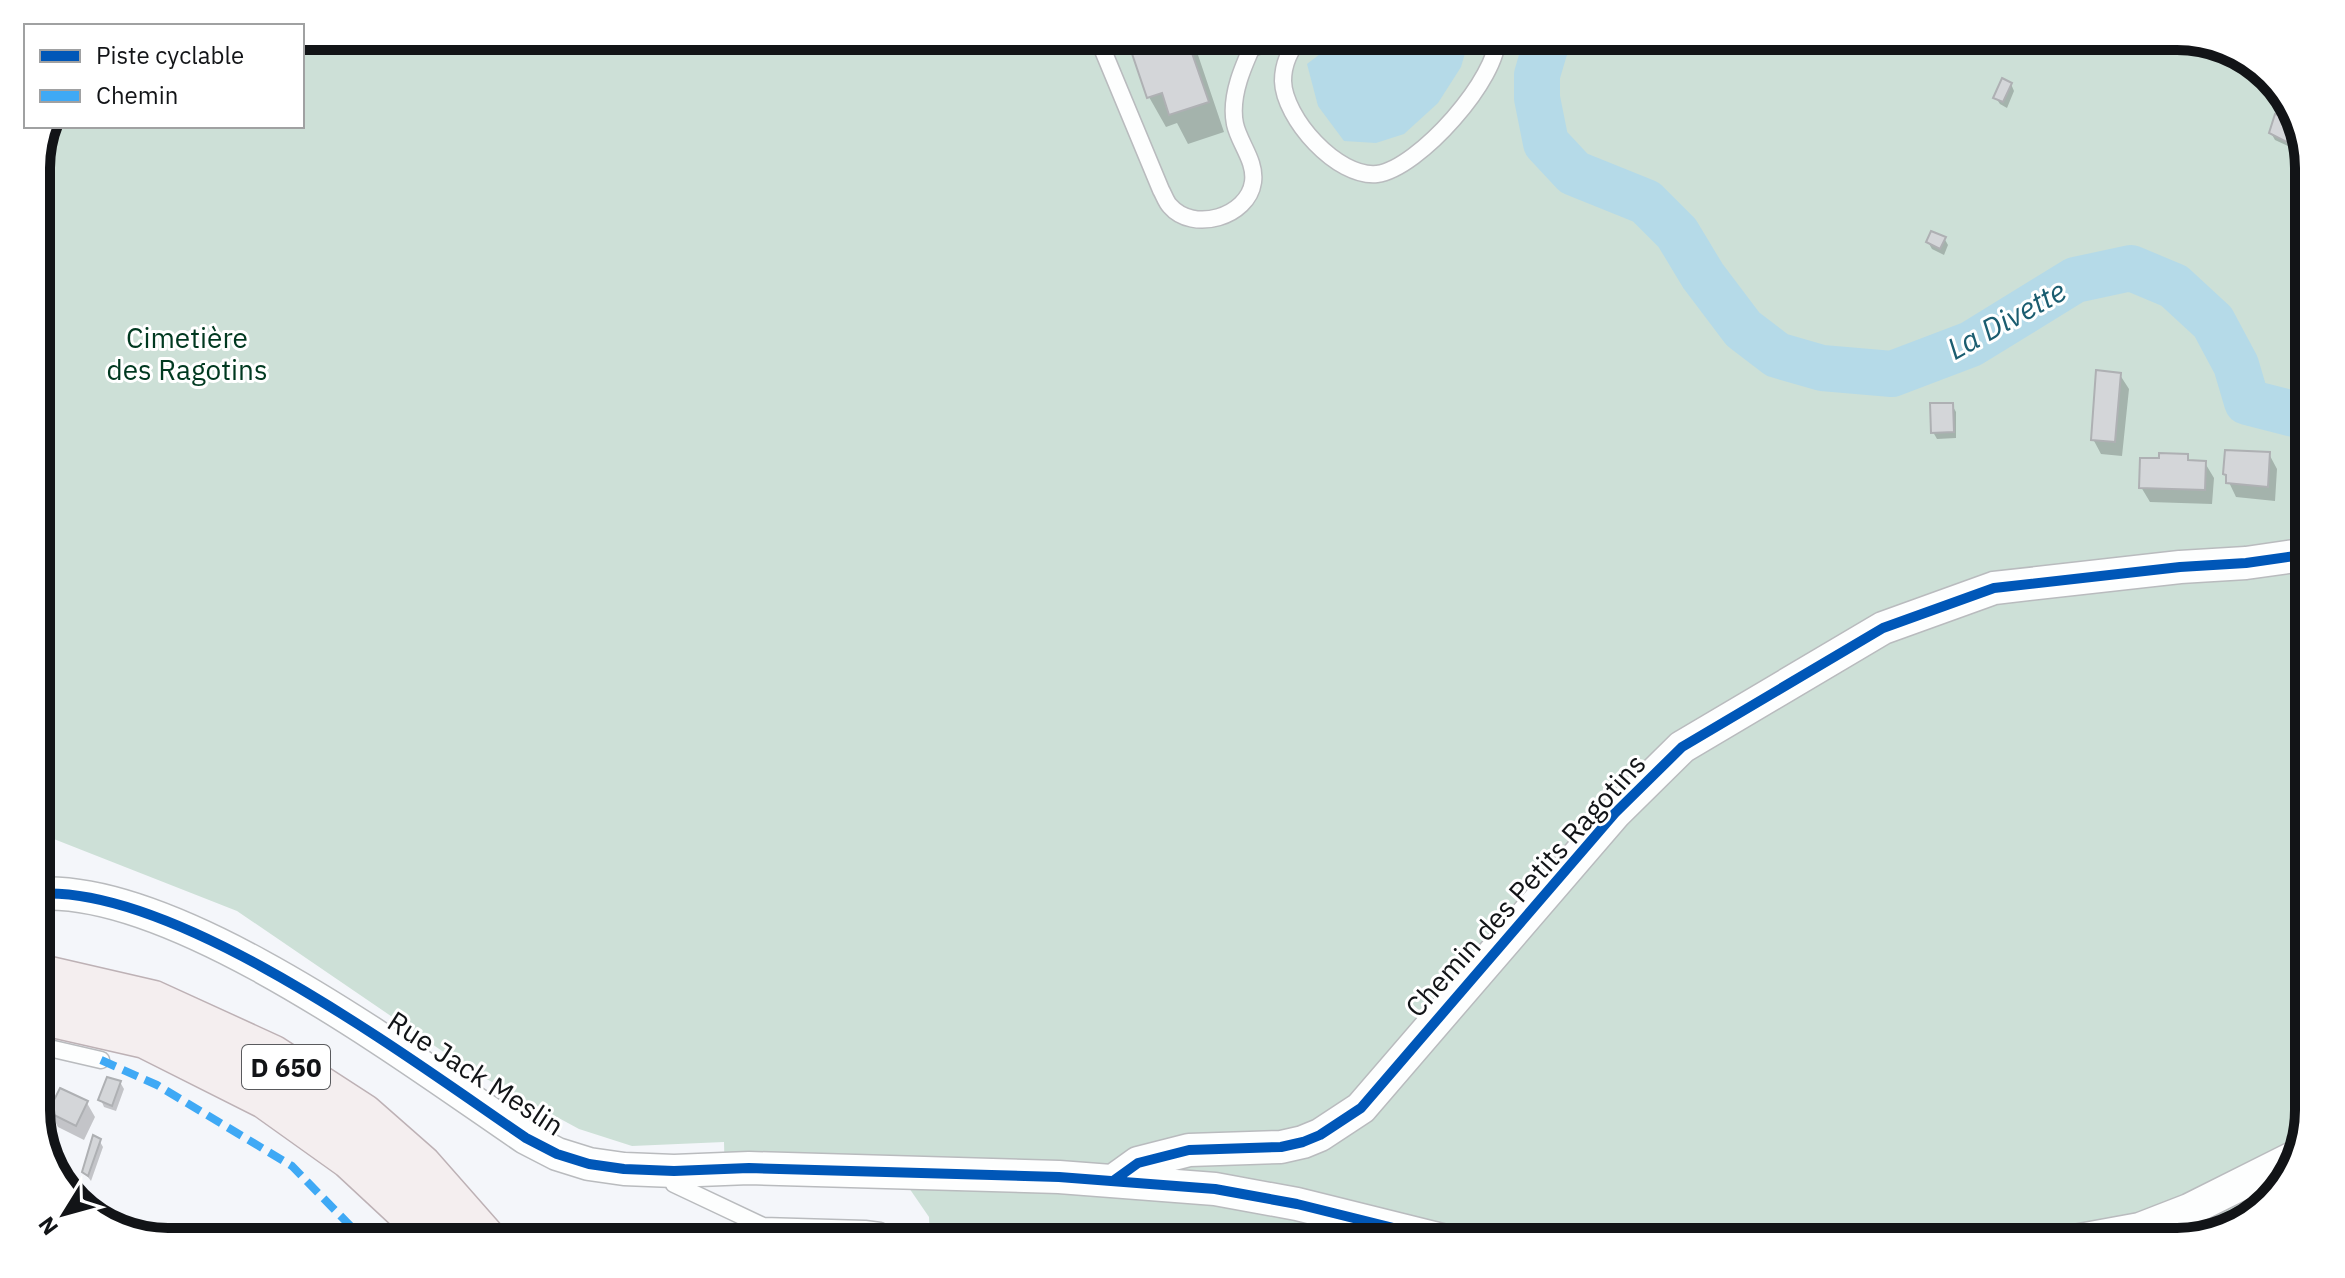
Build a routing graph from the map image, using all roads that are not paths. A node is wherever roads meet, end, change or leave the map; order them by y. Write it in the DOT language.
graph roads {
  1 [pos="1103,50"];
  2 [pos="1252,50"];
  3 [pos="1292,50"];
  4 [pos="1496,50"];
  5 [pos="2295,556"];
  6 [pos="50,894"];
  7 [pos="50,979"];
  8 [pos="50,1014"];
  9 [pos="50,1048"];
  10 [pos="101,1060"];
  11 [pos="2282,1163"];
  12 [pos="674,1171"];
  13 [pos="1113,1181"];
  14 [pos="426,1228"];
  15 [pos="474,1228"];
  16 [pos="831,1228"];
  17 [pos="1391,1228"];
  18 [pos="2143,1228"];
  1 -- 2 [label="lane"];
  3 -- 4 [label="lane"];
  5 -- 13 [label="street, Chemin des Petits Ragotins"];
  6 -- 12 [label="street, Rue Jack Meslin"];
  7 -- 15 [label="main road, D 650"];
  8 -- 14 [label="main road, D 650"];
  9 -- 10 [label="lane"];
  11 -- 18 [label="street"];
  12 -- 13 [label="street, Rue Jack Meslin"];
  12 -- 16 [label="lane"];
  13 -- 17 [label="street, Rue Jack Meslin"];
}
